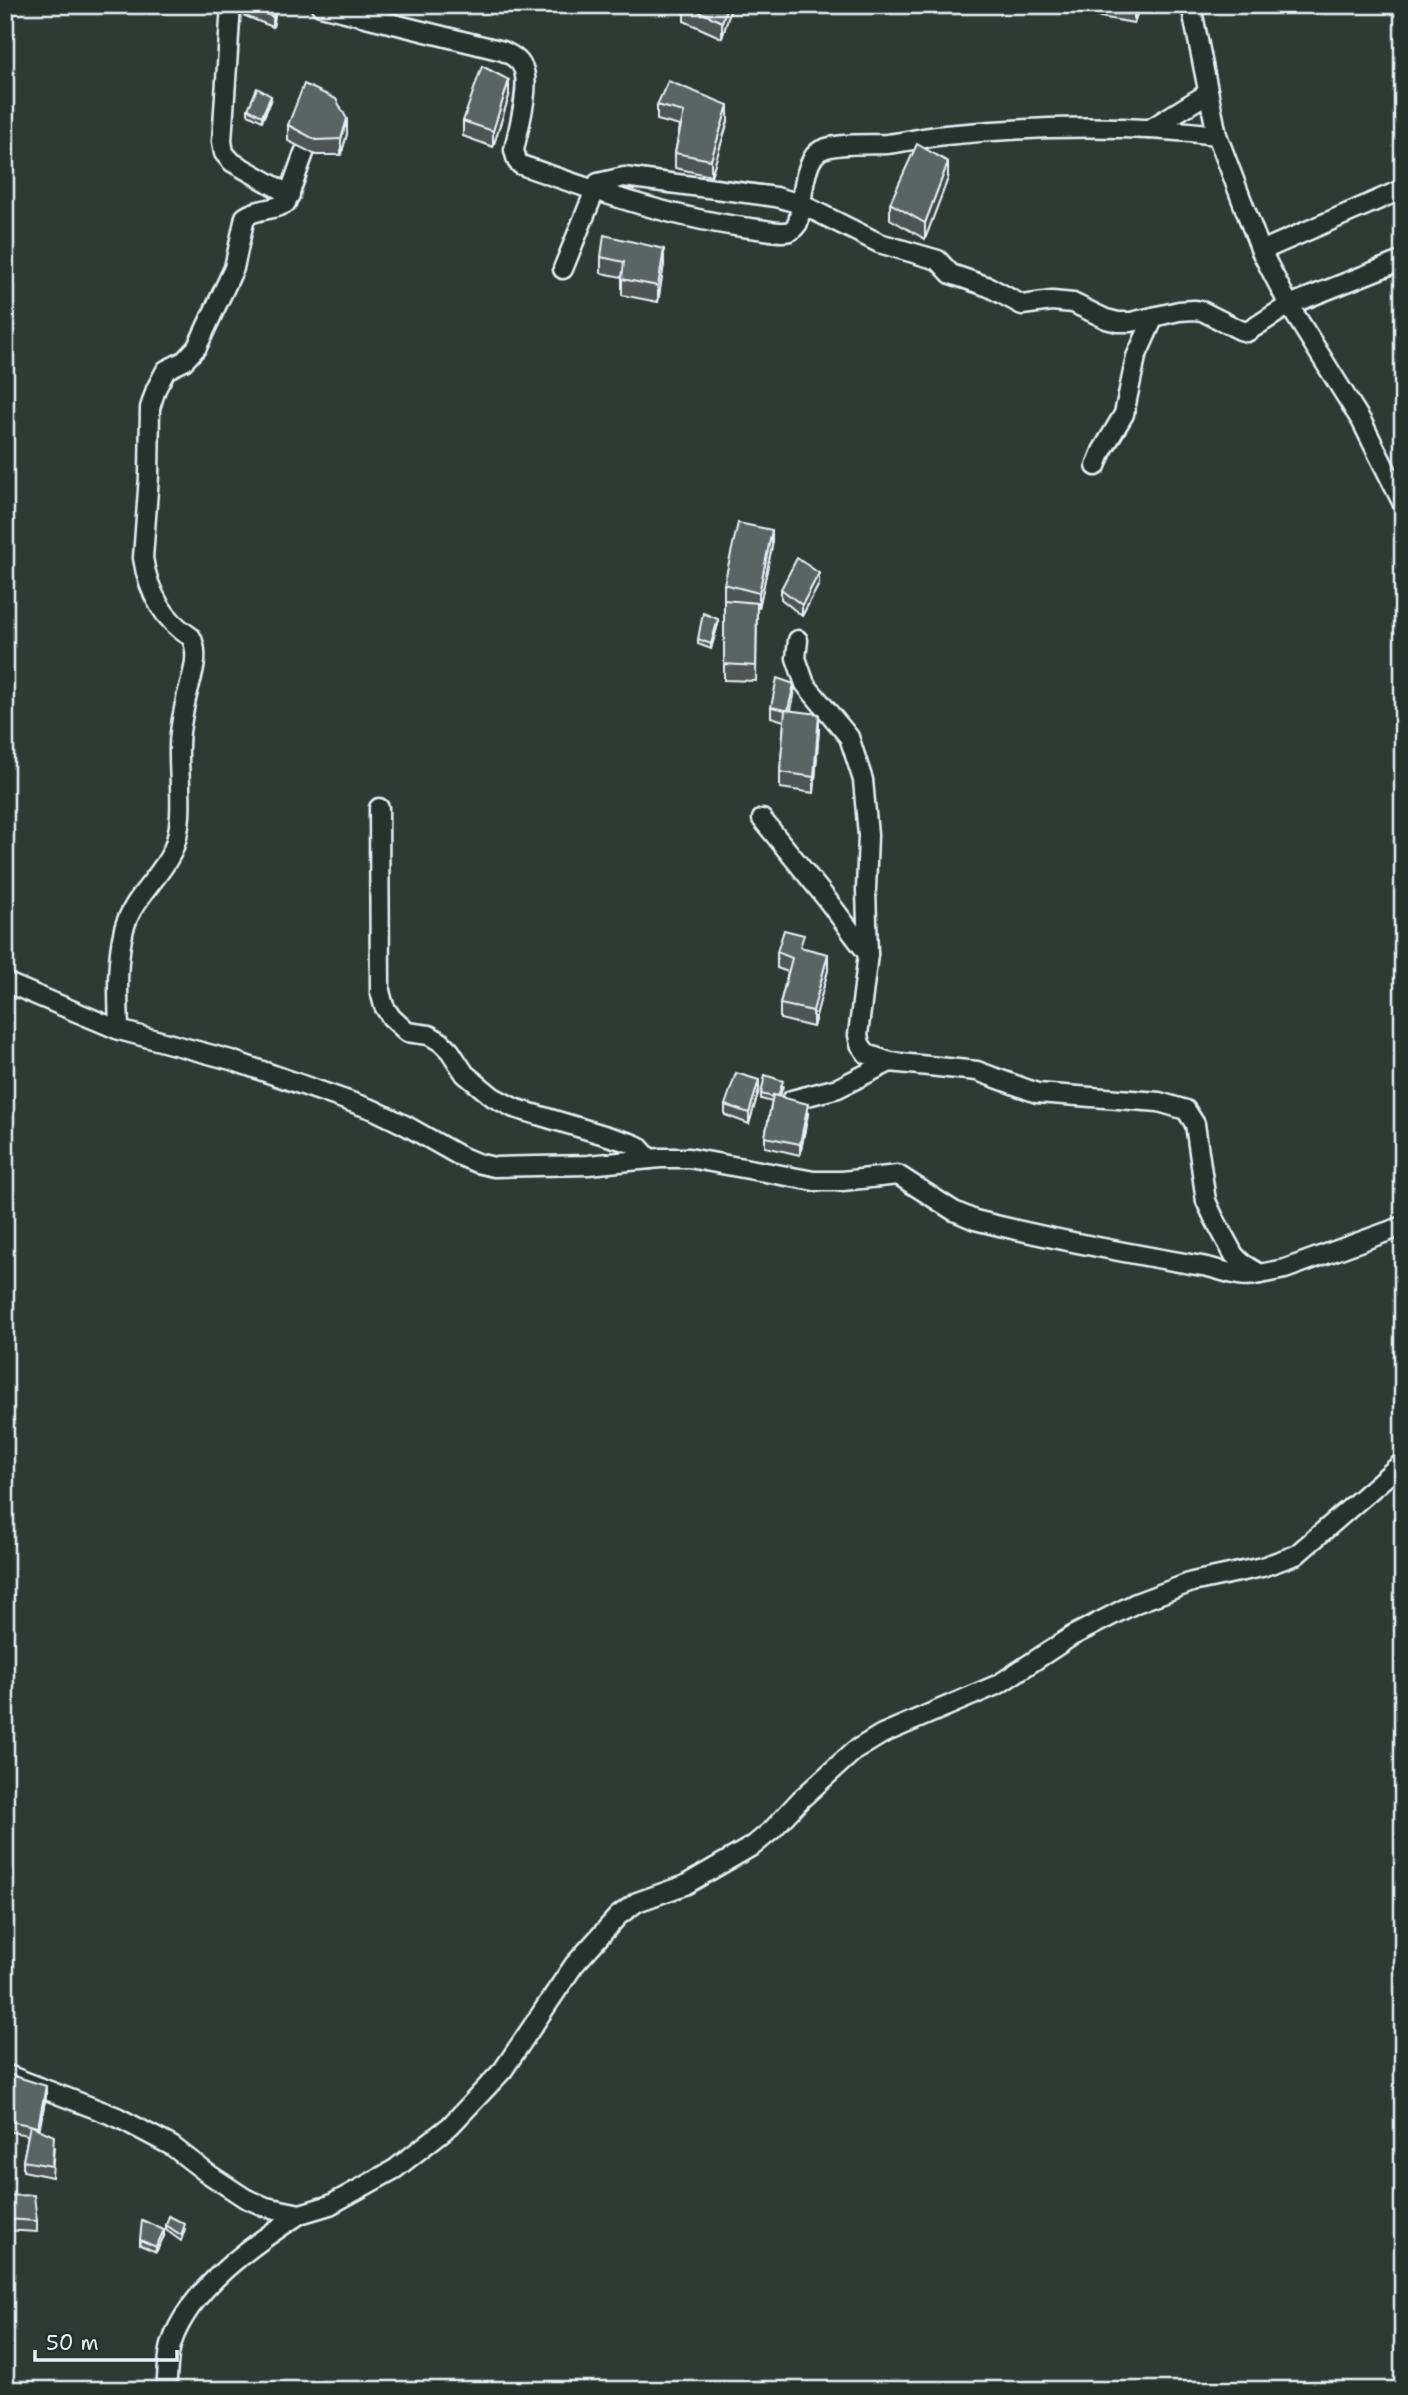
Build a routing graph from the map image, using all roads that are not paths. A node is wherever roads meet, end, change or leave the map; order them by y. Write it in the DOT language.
graph roads {
  1 [pos="231,5"];
  2 [pos="1191,5"];
  3 [pos="321,6"];
  4 [pos="1208,93"];
  5 [pos="1150,130"];
  6 [pos="1217,135"];
  7 [pos="304,153"];
  8 [pos="1403,188"];
  9 [pos="595,191"];
  10 [pos="290,195"];
  11 [pos="801,204"];
  12 [pos="1261,251"];
  13 [pos="1403,260"];
  14 [pos="563,269"];
  15 [pos="1289,304"];
  16 [pos="1154,317"];
  17 [pos="1096,466"];
  18 [pos="1403,504"];
  19 [pos="798,640"];
  20 [pos="379,808"];
  21 [pos="762,819"];
  22 [pos="868,954"];
  23 [pos="5,982"];
  24 [pos="119,1030"];
  25 [pos="890,1062"];
  26 [pos="792,1100"];
  27 [pos="650,1159"];
  28 [pos="1403,1226"];
  29 [pos="1260,1274"];
  30 [pos="1403,1462"];
  31 [pos="5,2074"];
  32 [pos="300,2214"];
  33 [pos="166,2390"];
  1 -- 10 [label="street"];
  2 -- 4 [label="street"];
  3 -- 9 [label="street"];
  4 -- 5 [label="street"];
  4 -- 6 [label="street"];
  5 -- 6 [label="street"];
  5 -- 11 [label="street"];
  6 -- 12 [label="street"];
  7 -- 10 [label="street"];
  8 -- 12 [label="street"];
  9 -- 11 [label="street"];
  9 -- 11 [label="street"];
  9 -- 14 [label="street"];
  10 -- 24 [label="street"];
  11 -- 16 [label="street"];
  12 -- 15 [label="street"];
  13 -- 15 [label="street"];
  15 -- 16 [label="street"];
  15 -- 18 [label="street"];
  16 -- 17 [label="street"];
  19 -- 22 [label="street"];
  20 -- 27 [label="street"];
  21 -- 22 [label="street"];
  22 -- 25 [label="street"];
  23 -- 24 [label="street"];
  24 -- 27 [label="street"];
  25 -- 26 [label="street"];
  25 -- 29 [label="street"];
  27 -- 29 [label="street"];
  28 -- 29 [label="street"];
  30 -- 32 [label="street"];
  31 -- 32 [label="street"];
  32 -- 33 [label="street"];
}
